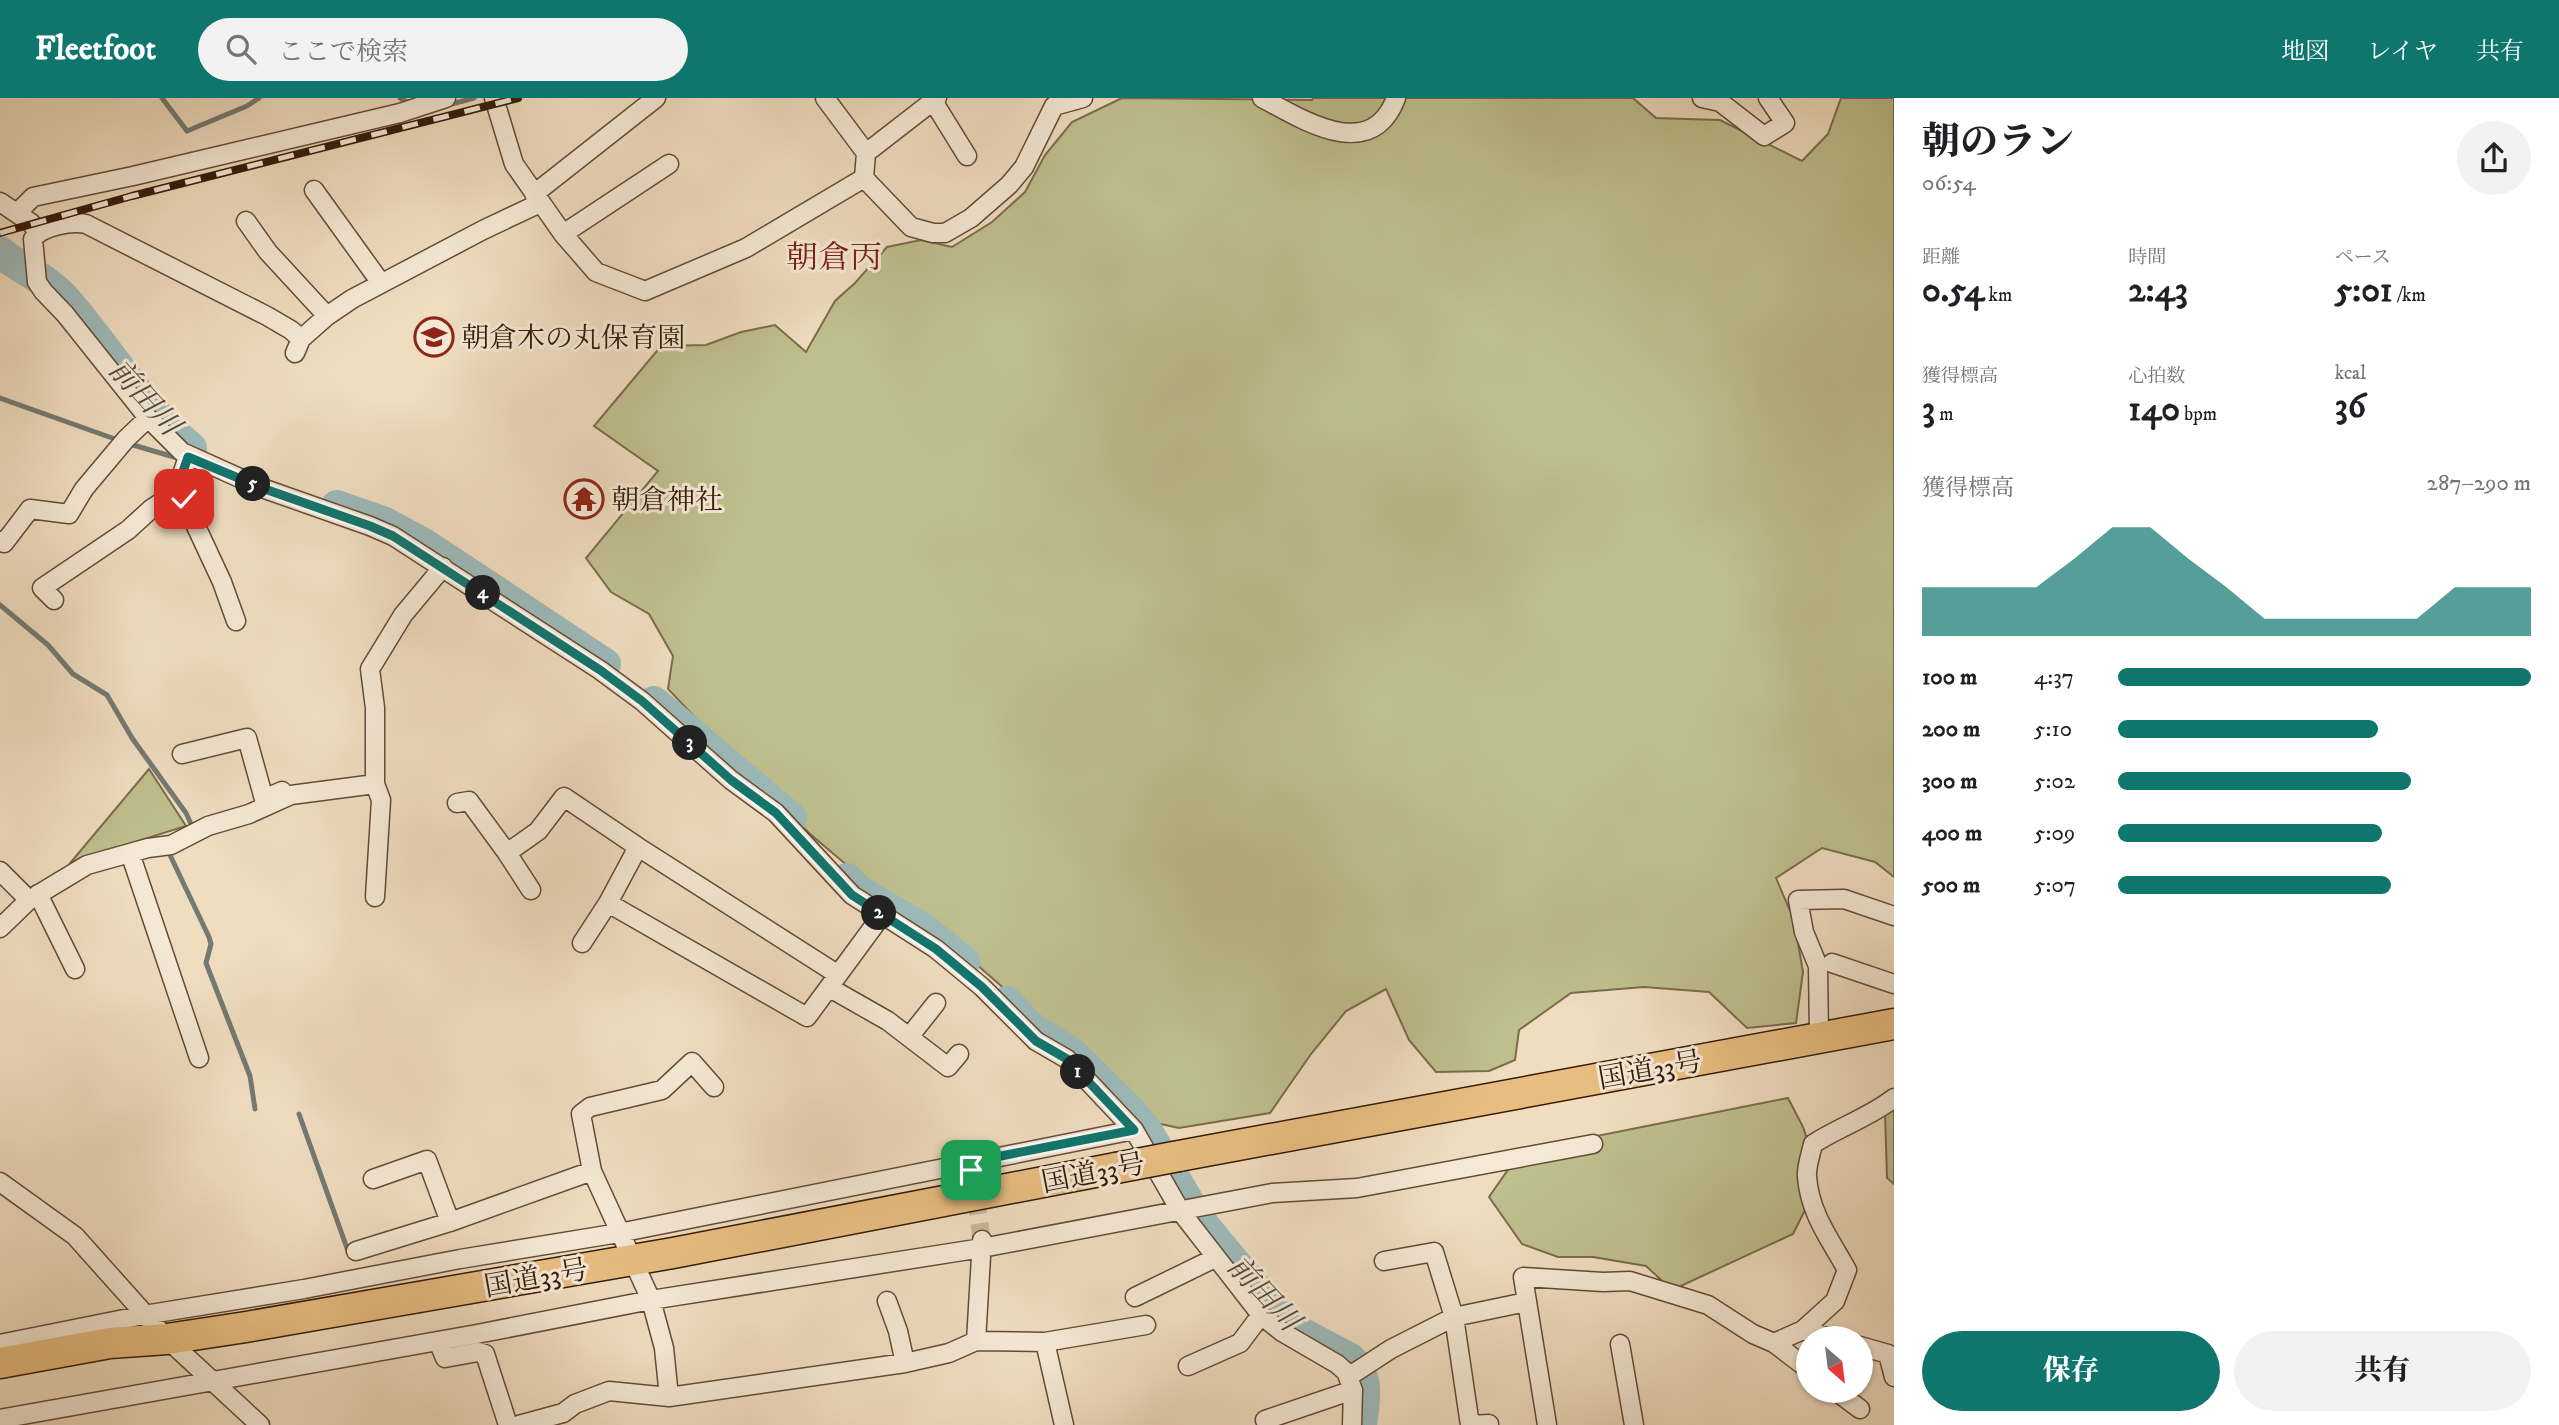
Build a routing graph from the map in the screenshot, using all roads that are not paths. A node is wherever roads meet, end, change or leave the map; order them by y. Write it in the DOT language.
graph roads {
  1 [pos="446,98"];
  2 [pos="494,98"];
  3 [pos="656,98"];
  4 [pos="825,98"];
  5 [pos="1083,98"];
  6 [pos="1262,98"];
  7 [pos="1396,98"];
  8 [pos="1702,98"];
  9 [pos="1769,98"];
  10 [pos="935,99"];
  11 [pos="1054,102"];
  12 [pos="866,153"];
  13 [pos="967,156"];
  14 [pos="669,164"];
  15 [pos="864,178"];
  16 [pos="314,190"];
  17 [pos="537,199"];
  18 [pos="0,202"];
  19 [pos="17,212"];
  20 [pos="246,220"];
  21 [pos="38,232"];
  22 [pos="563,234"];
  23 [pos="381,283"];
  24 [pos="327,316"];
  25 [pos="148,418"];
  26 [pos="188,457"];
  27 [pos="179,483"];
  28 [pos="0,541"];
  29 [pos="443,567"];
  30 [pos="54,600"];
  31 [pos="236,621"];
  32 [pos="181,754"];
  33 [pos="375,779"];
  34 [pos="457,803"];
  35 [pos="638,847"];
  36 [pos="130,853"];
  37 [pos="507,853"];
  38 [pos="0,871"];
  39 [pos="531,890"];
  40 [pos="33,897"];
  41 [pos="375,897"];
  42 [pos="608,903"];
  43 [pos="881,915"];
  44 [pos="1894,916"];
  45 [pos="0,928"];
  46 [pos="582,943"];
  47 [pos="1832,963"];
  48 [pos="75,969"];
  49 [pos="833,981"];
  50 [pos="1894,984"];
  51 [pos="936,1003"];
  52 [pos="1894,1024"];
  53 [pos="909,1037"];
  54 [pos="1819,1038"];
  55 [pos="960,1054"];
  56 [pos="199,1058"];
  57 [pos="714,1087"];
  58 [pos="1894,1098"];
  59 [pos="1134,1130"];
  60 [pos="1593,1144"];
  61 [pos="592,1171"];
  62 [pos="373,1179"];
  63 [pos="0,1182"];
  64 [pos="1181,1212"];
  65 [pos="450,1222"];
  66 [pos="619,1233"];
  67 [pos="982,1244"];
  68 [pos="356,1251"];
  69 [pos="1215,1258"];
  70 [pos="632,1260"];
  71 [pos="1384,1261"];
  72 [pos="1135,1297"];
  73 [pos="650,1300"];
  74 [pos="887,1301"];
  75 [pos="1526,1303"];
  76 [pos="144,1315"];
  77 [pos="1261,1315"];
  78 [pos="1454,1317"];
  79 [pos="1146,1325"];
  80 [pos="1808,1326"];
  81 [pos="1796,1333"];
  82 [pos="167,1339"];
  83 [pos="438,1341"];
  84 [pos="976,1341"];
  85 [pos="1045,1342"];
  86 [pos="1774,1343"];
  87 [pos="0,1344"];
  88 [pos="1620,1344"];
  89 [pos="1873,1350"];
  90 [pos="1796,1360"];
  91 [pos="0,1363"];
  92 [pos="905,1363"];
  93 [pos="1188,1366"];
  94 [pos="1355,1377"];
  95 [pos="1894,1377"];
  96 [pos="211,1381"];
  97 [pos="0,1383"];
  98 [pos="669,1396"];
  99 [pos="1853,1404"];
  100 [pos="1860,1409"];
  101 [pos="0,1419"];
  102 [pos="1265,1420"];
  103 [pos="1489,1424"];
  104 [pos="260,1425"];
  105 [pos="508,1425"];
  106 [pos="519,1425"];
  107 [pos="1064,1425"];
  108 [pos="1352,1425"];
  109 [pos="1547,1425"];
  110 [pos="1634,1425"];
  1 -- 19 [label="street"];
  2 -- 17 [label="street"];
  3 -- 17 [label="street"];
  4 -- 12 [label="street"];
  5 -- 11 [label="street"];
  6 -- 7 [label="street"];
  8 -- 9 [label="street"];
  10 -- 12 [label="street"];
  10 -- 13 [label="street"];
  11 -- 15 [label="street"];
  12 -- 15 [label="street"];
  14 -- 22 [label="street"];
  15 -- 22 [label="street"];
  16 -- 23 [label="street"];
  17 -- 22 [label="street"];
  17 -- 23 [label="street"];
  18 -- 19 [label="street"];
  19 -- 21 [label="street"];
  20 -- 24 [label="street"];
  21 -- 24 [label="street"];
  21 -- 25 [label="street"];
  23 -- 24 [label="street"];
  25 -- 26 [label="street"];
  25 -- 28 [label="street"];
  26 -- 27 [label="street"];
  26 -- 29 [label="street"];
  27 -- 30 [label="street"];
  27 -- 31 [label="street"];
  29 -- 33 [label="street"];
  29 -- 43 [label="street"];
  32 -- 33 [label="street"];
  33 -- 36 [label="street"];
  33 -- 41 [label="street"];
  34 -- 37 [label="street"];
  35 -- 37 [label="street"];
  35 -- 42 [label="street"];
  35 -- 49 [label="street"];
  36 -- 40 [label="street"];
  36 -- 56 [label="street"];
  37 -- 39 [label="street"];
  38 -- 40 [label="street"];
  40 -- 45 [label="street"];
  40 -- 48 [label="street"];
  42 -- 46 [label="street"];
  42 -- 49 [label="street"];
  43 -- 49 [label="street"];
  43 -- 59 [label="street"];
  44 -- 54 [label="street"];
  47 -- 50 [label="street"];
  49 -- 53 [label="street"];
  51 -- 53 [label="street"];
  52 -- 54 [label="highway, 国道33号"];
  53 -- 55 [label="street"];
  54 -- 70 [label="highway, 国道33号, bridge"];
  57 -- 61 [label="street"];
  58 -- 80 [label="street"];
  59 -- 64 [label="street"];
  59 -- 66 [label="street"];
  60 -- 64 [label="street"];
  61 -- 65 [label="street"];
  61 -- 66 [label="street"];
  62 -- 65 [label="street"];
  63 -- 76 [label="street"];
  64 -- 67 [label="street"];
  64 -- 69 [label="street"];
  65 -- 68 [label="street"];
  66 -- 70 [label="street"];
  66 -- 76 [label="street"];
  67 -- 73 [label="street"];
  67 -- 84 [label="street"];
  69 -- 72 [label="street"];
  69 -- 77 [label="street"];
  70 -- 73 [label="street"];
  70 -- 82 [label="highway, 国道33号"];
  71 -- 78 [label="street"];
  73 -- 83 [label="street"];
  73 -- 98 [label="street"];
  74 -- 92 [label="street"];
  75 -- 78 [label="street"];
  75 -- 86 [label="street"];
  75 -- 109 [label="street"];
  76 -- 82 [label="street"];
  76 -- 87 [label="street"];
  77 -- 93 [label="street"];
  77 -- 94 [label="street"];
  78 -- 94 [label="street"];
  78 -- 103 [label="street"];
  79 -- 85 [label="street"];
  81 -- 86 [label="street"];
  82 -- 91 [label="highway, 国道33号"];
  82 -- 96 [label="street"];
  82 -- 97 [label="highway, 国道33号"];
  83 -- 96 [label="street"];
  83 -- 105 [label="street"];
  84 -- 85 [label="street"];
  84 -- 92 [label="street"];
  85 -- 107 [label="street"];
  86 -- 90 [label="street"];
  88 -- 110 [label="street"];
  89 -- 95 [label="street"];
  92 -- 98 [label="street"];
  94 -- 102 [label="street"];
  94 -- 108 [label="street"];
  96 -- 101 [label="street"];
  96 -- 104 [label="street"];
  98 -- 106 [label="street"];
  99 -- 100 [label="street"];
}
